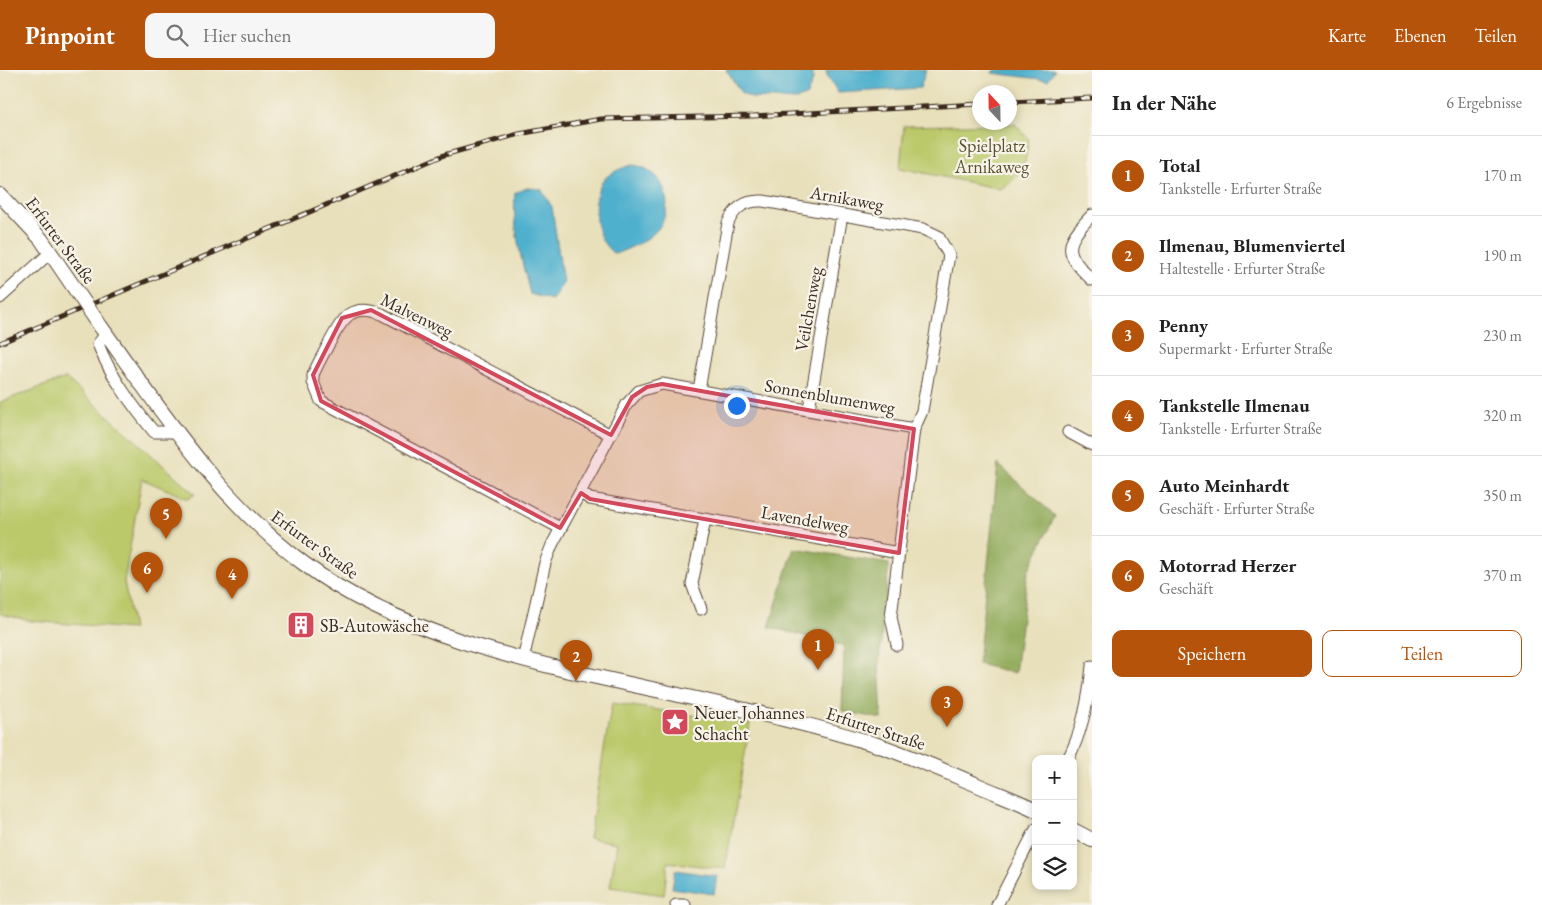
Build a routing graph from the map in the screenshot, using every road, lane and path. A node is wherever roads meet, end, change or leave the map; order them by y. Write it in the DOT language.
graph roads {
  1 [pos="0,195"];
  2 [pos="842,215"];
  3 [pos="1092,215"];
  4 [pos="51,252"];
  5 [pos="1092,280"];
  6 [pos="0,298"];
  7 [pos="104,330"];
  8 [pos="699,390"];
  9 [pos="809,409"];
  10 [pos="914,429"];
  11 [pos="176,432"];
  12 [pos="1068,432"];
  13 [pos="611,435"];
  14 [pos="1092,445"];
  15 [pos="581,493"];
  16 [pos="705,520"];
  17 [pos="560,528"];
  18 [pos="899,553"];
  19 [pos="701,609"];
  20 [pos="897,645"];
  21 [pos="523,660"];
  22 [pos="1092,666"];
  23 [pos="1091,693"];
  24 [pos="1070,755"];
  25 [pos="1032,808"];
  26 [pos="1077,832"];
  27 [pos="1032,837"];
  28 [pos="1092,840"];
  29 [pos="997,905"];
  1 -- 4 [label="main road, Erfurter Straße"];
  2 -- 8 [label="street, Arnikaweg"];
  2 -- 9 [label="street, Veilchenweg"];
  2 -- 10 [label="street, Arnikaweg"];
  3 -- 5 [label="street"];
  4 -- 6 [label="street"];
  4 -- 7 [label="main road, Erfurter Straße, bridge"];
  7 -- 11 [label="main road, Erfurter Straße"];
  7 -- 11 [label="street"];
  8 -- 9 [label="street, Sonnenblumenweg"];
  8 -- 13 [label="street, Sonnenblumenweg"];
  9 -- 10 [label="street, Sonnenblumenweg"];
  10 -- 18 [label="street, Sonnenblumenweg"];
  11 -- 21 [label="main road, Erfurter Straße"];
  12 -- 14 [label="street"];
  13 -- 15 [label="street, Sonnenblumenweg"];
  13 -- 17 [label="street, Malvenweg"];
  15 -- 16 [label="street, Lavendelweg"];
  15 -- 17 [label="street, Sonnenblumenweg"];
  16 -- 18 [label="street, Lavendelweg"];
  16 -- 19 [label="street"];
  17 -- 21 [label="street, Sonnenblumenweg"];
  18 -- 20 [label="street, Sonnenblumenweg"];
  21 -- 25 [label="main road, Erfurter Straße"];
  22 -- 23 [label="street"];
  23 -- 24 [label="street"];
  26 -- 28 [label="main road"];
  27 -- 29 [label="street"];
}
